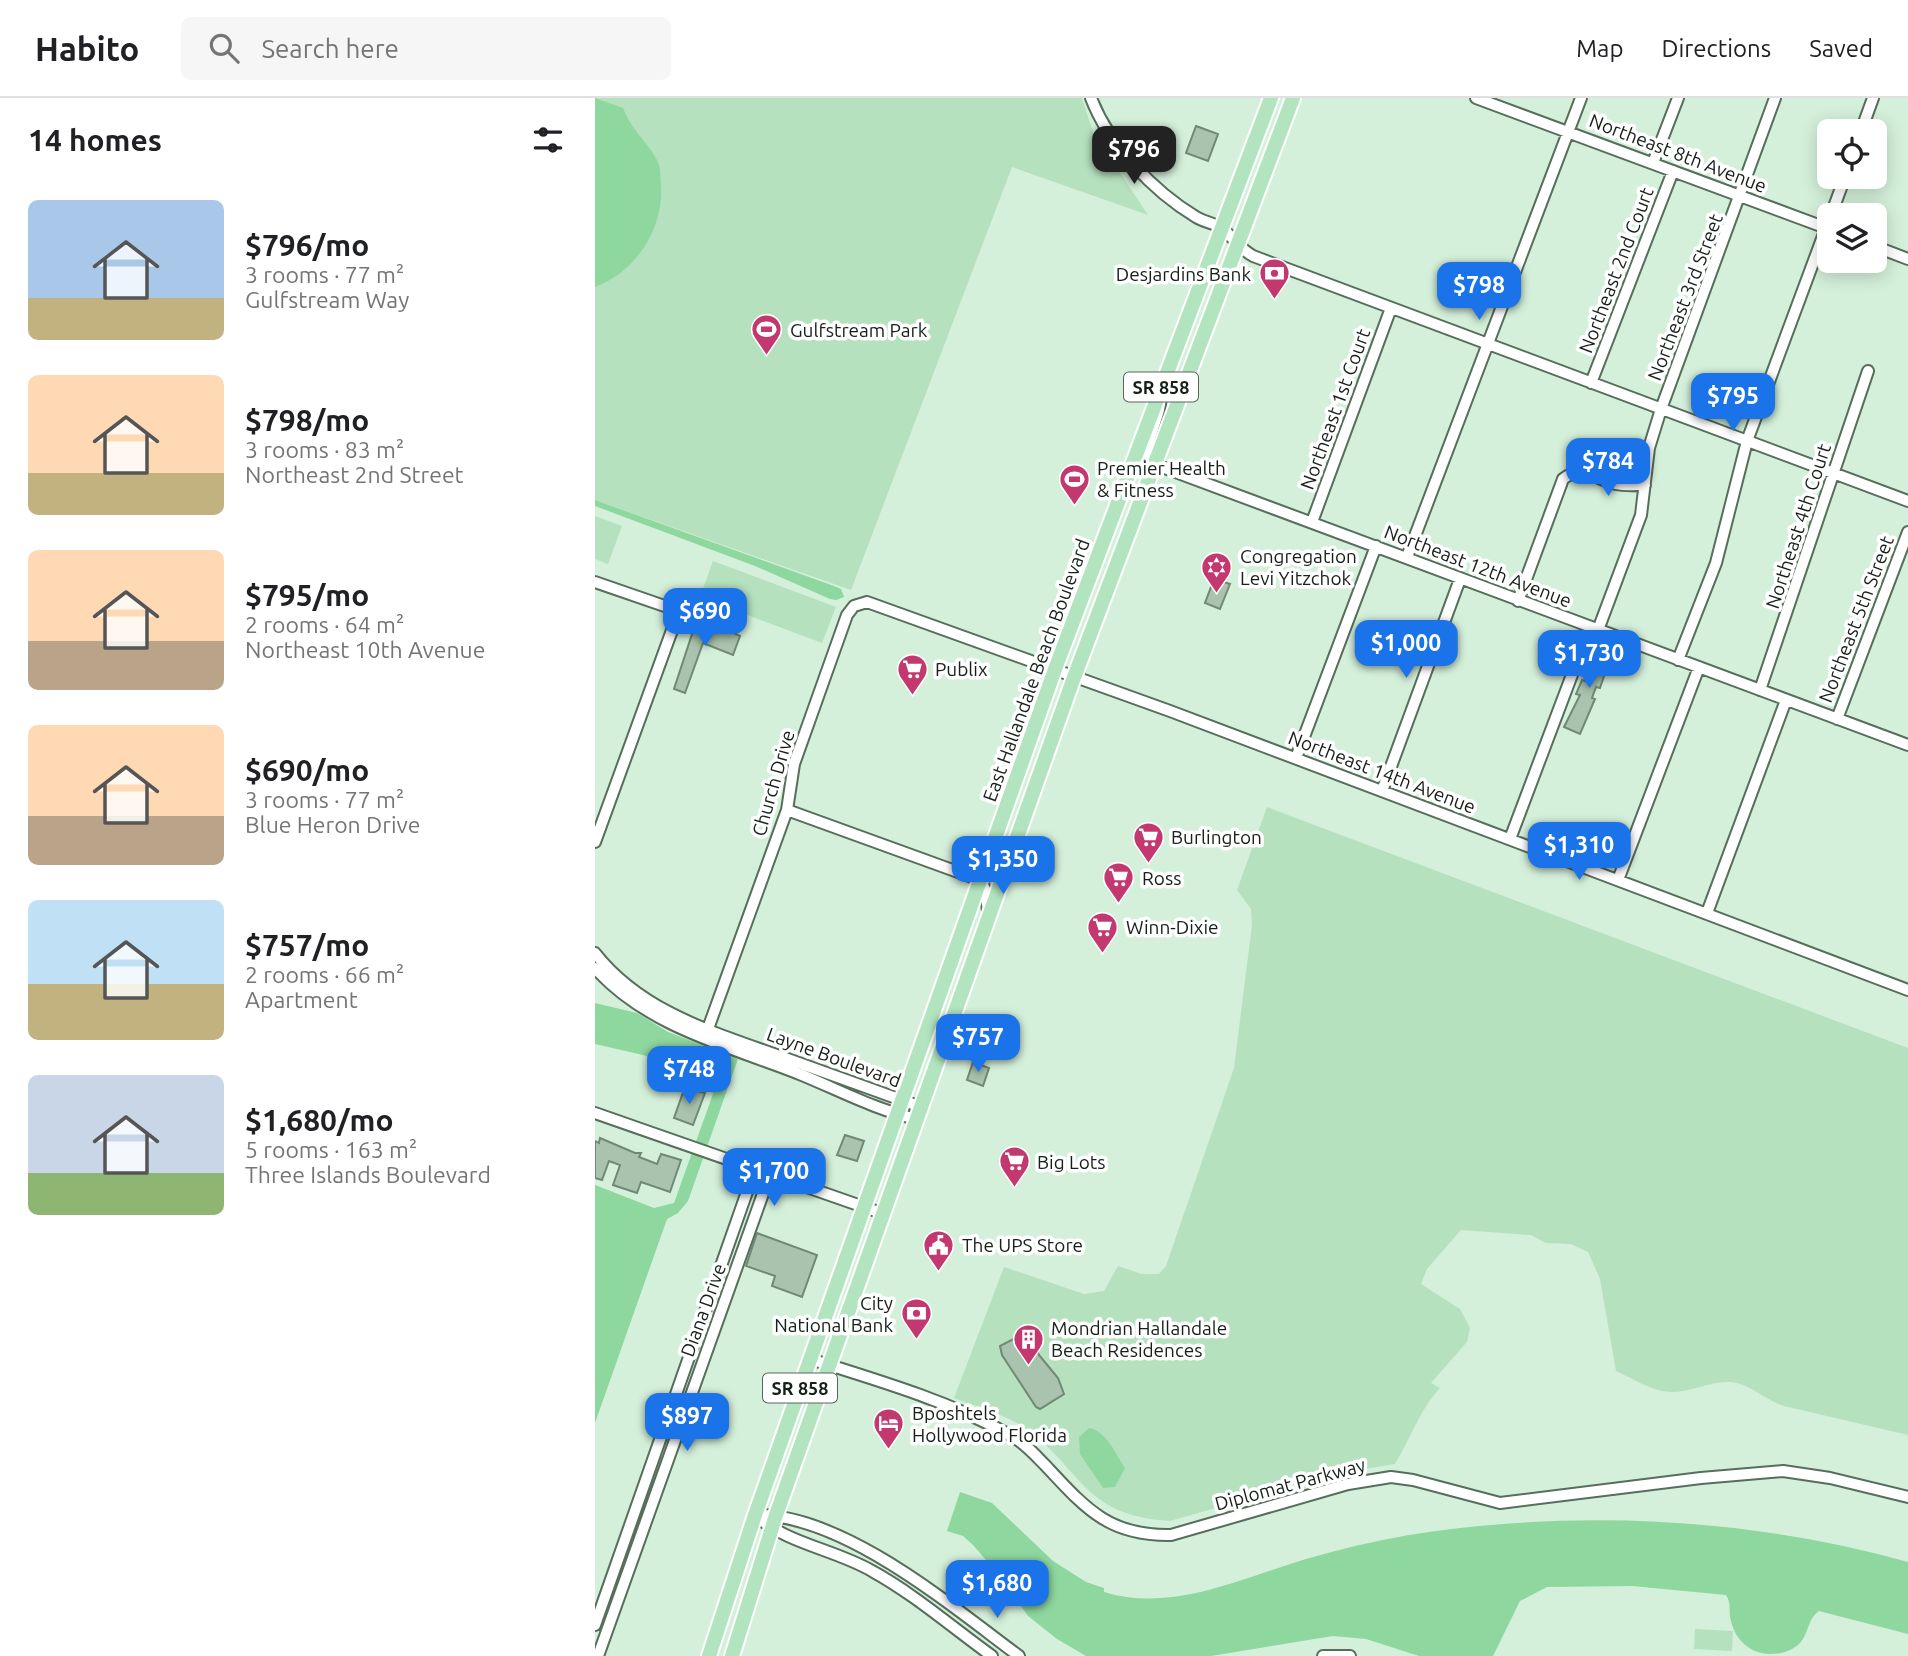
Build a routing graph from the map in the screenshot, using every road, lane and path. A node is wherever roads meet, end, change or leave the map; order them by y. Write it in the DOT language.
graph roads {
  1 [pos="1091,98"];
  2 [pos="1271,98"];
  3 [pos="1293,98"];
  4 [pos="1581,98"];
  5 [pos="1678,98"];
  6 [pos="1775,98"];
  7 [pos="1873,98"];
  8 [pos="1482,99"];
  9 [pos="1865,119"];
  10 [pos="1569,131"];
  11 [pos="1653,163"];
  12 [pos="1673,170"];
  13 [pos="1740,195"];
  14 [pos="1817,221"];
  15 [pos="1222,229"];
  16 [pos="1237,247"];
  17 [pos="1887,251"];
  18 [pos="1817,254"];
  19 [pos="1908,259"];
  20 [pos="1391,308"];
  21 [pos="1487,343"];
  22 [pos="1868,371"];
  23 [pos="1591,383"];
  24 [pos="1160,389"];
  25 [pos="1661,409"];
  26 [pos="1747,441"];
  27 [pos="1135,458"];
  28 [pos="1154,464"];
  29 [pos="1833,473"];
  30 [pos="1645,485"];
  31 [pos="1908,501"];
  32 [pos="1312,522"];
  33 [pos="1128,532"];
  34 [pos="1908,532"];
  35 [pos="1376,545"];
  36 [pos="1407,557"];
  37 [pos="1460,579"];
  38 [pos="595,582"];
  39 [pos="1518,601"];
  40 [pos="881,605"];
  41 [pos="1594,629"];
  42 [pos="1678,660"];
  43 [pos="1699,667"];
  44 [pos="1055,669"];
  45 [pos="1075,677"];
  46 [pos="1760,690"];
  47 [pos="1786,700"];
  48 [pos="1837,719"];
  49 [pos="1908,745"];
  50 [pos="1296,758"];
  51 [pos="1382,791"];
  52 [pos="787,810"];
  53 [pos="995,838"];
  54 [pos="1510,839"];
  55 [pos="595,842"];
  56 [pos="980,880"];
  57 [pos="1618,880"];
  58 [pos="1000,886"];
  59 [pos="1707,913"];
  60 [pos="988,920"];
  61 [pos="595,953"];
  62 [pos="595,968"];
  63 [pos="1908,990"];
  64 [pos="643,1002"];
  65 [pos="706,1034"];
  66 [pos="904,1101"];
  67 [pos="595,1113"];
  68 [pos="919,1113"];
  69 [pos="899,1115"];
  70 [pos="755,1169"];
  71 [pos="770,1174"];
  72 [pos="865,1207"];
  73 [pos="884,1214"];
  74 [pos="810,1359"];
  75 [pos="830,1365"];
  76 [pos="1908,1497"];
  77 [pos="755,1515"];
  78 [pos="776,1515"];
  79 [pos="771,1530"];
  80 [pos="614,1570"];
  81 [pos="627,1574"];
  82 [pos="595,1625"];
  83 [pos="598,1656"];
  84 [pos="709,1656"];
  85 [pos="732,1656"];
  86 [pos="992,1656"];
  87 [pos="1019,1656"];
  88 [pos="1323,1656"];
  89 [pos="1350,1656"];
  1 -- 15 [label="street"];
  2 -- 15 [label="main road, East Hallandale Beach Boulevard / SR 858"];
  3 -- 16 [label="main road, East Hallandale Beach Boulevard / SR 858"];
  4 -- 10 [label="street"];
  5 -- 11 [label="street, Northeast 2nd Court"];
  6 -- 13 [label="street, Northeast 3rd Street"];
  7 -- 9 [label="street"];
  8 -- 10 [label="street, Northeast 8th Avenue"];
  10 -- 11 [label="street, Northeast 8th Avenue"];
  10 -- 21 [label="street"];
  11 -- 12 [label="street, Northeast 8th Avenue"];
  12 -- 13 [label="street, Northeast 8th Avenue"];
  12 -- 23 [label="street, Northeast 2nd Court"];
  13 -- 14 [label="street, Northeast 8th Avenue"];
  13 -- 25 [label="street, Northeast 3rd Street"];
  15 -- 16 [label="street"];
  15 -- 24 [label="main road, East Hallandale Beach Boulevard / SR 858"];
  16 -- 20 [label="street"];
  16 -- 28 [label="main road, East Hallandale Beach Boulevard / SR 858"];
  17 -- 19 [label="street"];
  18 -- 26 [label="street"];
  20 -- 21 [label="street"];
  20 -- 32 [label="street, Northeast 1st Court"];
  21 -- 23 [label="street"];
  21 -- 36 [label="street"];
  22 -- 29 [label="street, Northeast 4th Court"];
  23 -- 25 [label="street"];
  24 -- 27 [label="main road, East Hallandale Beach Boulevard / SR 858"];
  24 -- 28 [label="street"];
  25 -- 26 [label="street"];
  25 -- 30 [label="street, Northeast 3rd Street"];
  26 -- 29 [label="street"];
  26 -- 42 [label="street"];
  27 -- 33 [label="main road"];
  27 -- 44 [label="main road, East Hallandale Beach Boulevard / SR 858"];
  28 -- 32 [label="street, Northeast 12th Avenue"];
  28 -- 33 [label="main road, East Hallandale Beach Boulevard / SR 858"];
  29 -- 31 [label="street"];
  29 -- 46 [label="street, Northeast 4th Court"];
  30 -- 39 [label="street"];
  30 -- 41 [label="street, Northeast 3rd Street"];
  32 -- 35 [label="street, Northeast 12th Avenue"];
  33 -- 45 [label="main road, East Hallandale Beach Boulevard / SR 858"];
  34 -- 48 [label="street, Northeast 5th Street"];
  35 -- 36 [label="street, Northeast 12th Avenue"];
  35 -- 50 [label="street"];
  36 -- 37 [label="street, Northeast 12th Avenue"];
  37 -- 39 [label="street, Northeast 12th Avenue"];
  37 -- 51 [label="street"];
  38 -- 55 [label="street"];
  39 -- 41 [label="street, Northeast 12th Avenue"];
  40 -- 44 [label="street, Northeast 14th Avenue"];
  40 -- 52 [label="street, Church Drive"];
  41 -- 42 [label="street, Northeast 12th Avenue"];
  41 -- 54 [label="street, Northeast 3rd Street"];
  42 -- 43 [label="street, Northeast 12th Avenue"];
  43 -- 46 [label="street, Northeast 12th Avenue"];
  43 -- 57 [label="street"];
  44 -- 45 [label="street, Northeast 14th Avenue"];
  44 -- 53 [label="main road, East Hallandale Beach Boulevard / SR 858"];
  45 -- 50 [label="street, Northeast 14th Avenue"];
  45 -- 58 [label="main road, East Hallandale Beach Boulevard / SR 858"];
  46 -- 47 [label="street, Northeast 12th Avenue"];
  47 -- 48 [label="street, Northeast 12th Avenue"];
  47 -- 59 [label="street"];
  48 -- 49 [label="street, Northeast 12th Avenue"];
  50 -- 51 [label="street, Northeast 14th Avenue"];
  51 -- 54 [label="street, Northeast 14th Avenue"];
  52 -- 56 [label="street"];
  52 -- 65 [label="street, Church Drive"];
  53 -- 56 [label="main road, East Hallandale Beach Boulevard / SR 858"];
  53 -- 58 [label="main road"];
  54 -- 57 [label="street, Northeast 14th Avenue"];
  56 -- 60 [label="street"];
  56 -- 66 [label="main road, East Hallandale Beach Boulevard / SR 858"];
  57 -- 59 [label="street, Northeast 14th Avenue"];
  58 -- 60 [label="main road, East Hallandale Beach Boulevard / SR 858"];
  59 -- 63 [label="street, Northeast 14th Avenue"];
  60 -- 68 [label="main road, East Hallandale Beach Boulevard / SR 858"];
  61 -- 64 [label="street, Layne Boulevard"];
  62 -- 64 [label="street, Layne Boulevard"];
  64 -- 65 [label="street, Layne Boulevard"];
  65 -- 66 [label="street, Layne Boulevard"];
  65 -- 69 [label="street, Layne Boulevard"];
  66 -- 68 [label="street, Layne Boulevard"];
  66 -- 69 [label="main road, East Hallandale Beach Boulevard / SR 858"];
  67 -- 70 [label="street"];
  68 -- 69 [label="street, Layne Boulevard"];
  68 -- 73 [label="main road, East Hallandale Beach Boulevard / SR 858"];
  69 -- 72 [label="main road, East Hallandale Beach Boulevard / SR 858"];
  70 -- 71 [label="street"];
  70 -- 80 [label="street, Diana Drive"];
  71 -- 72 [label="street"];
  71 -- 81 [label="street, Diana Drive"];
  72 -- 73 [label="street"];
  72 -- 74 [label="main road, East Hallandale Beach Boulevard / SR 858"];
  73 -- 75 [label="main road, East Hallandale Beach Boulevard / SR 858"];
  74 -- 75 [label="street, Diplomat Parkway"];
  74 -- 77 [label="main road, East Hallandale Beach Boulevard / SR 858"];
  75 -- 76 [label="street, Diplomat Parkway"];
  75 -- 78 [label="main road, East Hallandale Beach Boulevard / SR 858"];
  77 -- 78 [label="street"];
  77 -- 79 [label="street"];
  77 -- 84 [label="main road, East Hallandale Beach Boulevard / SR 858"];
  78 -- 79 [label="main road, East Hallandale Beach Boulevard / SR 858"];
  78 -- 87 [label="street"];
  79 -- 85 [label="main road, East Hallandale Beach Boulevard / SR 858"];
  79 -- 86 [label="street"];
  80 -- 81 [label="street"];
  80 -- 82 [label="street, Diana Drive"];
  81 -- 83 [label="street, Diana Drive"];
  88 -- 89 [label="street"];
}
